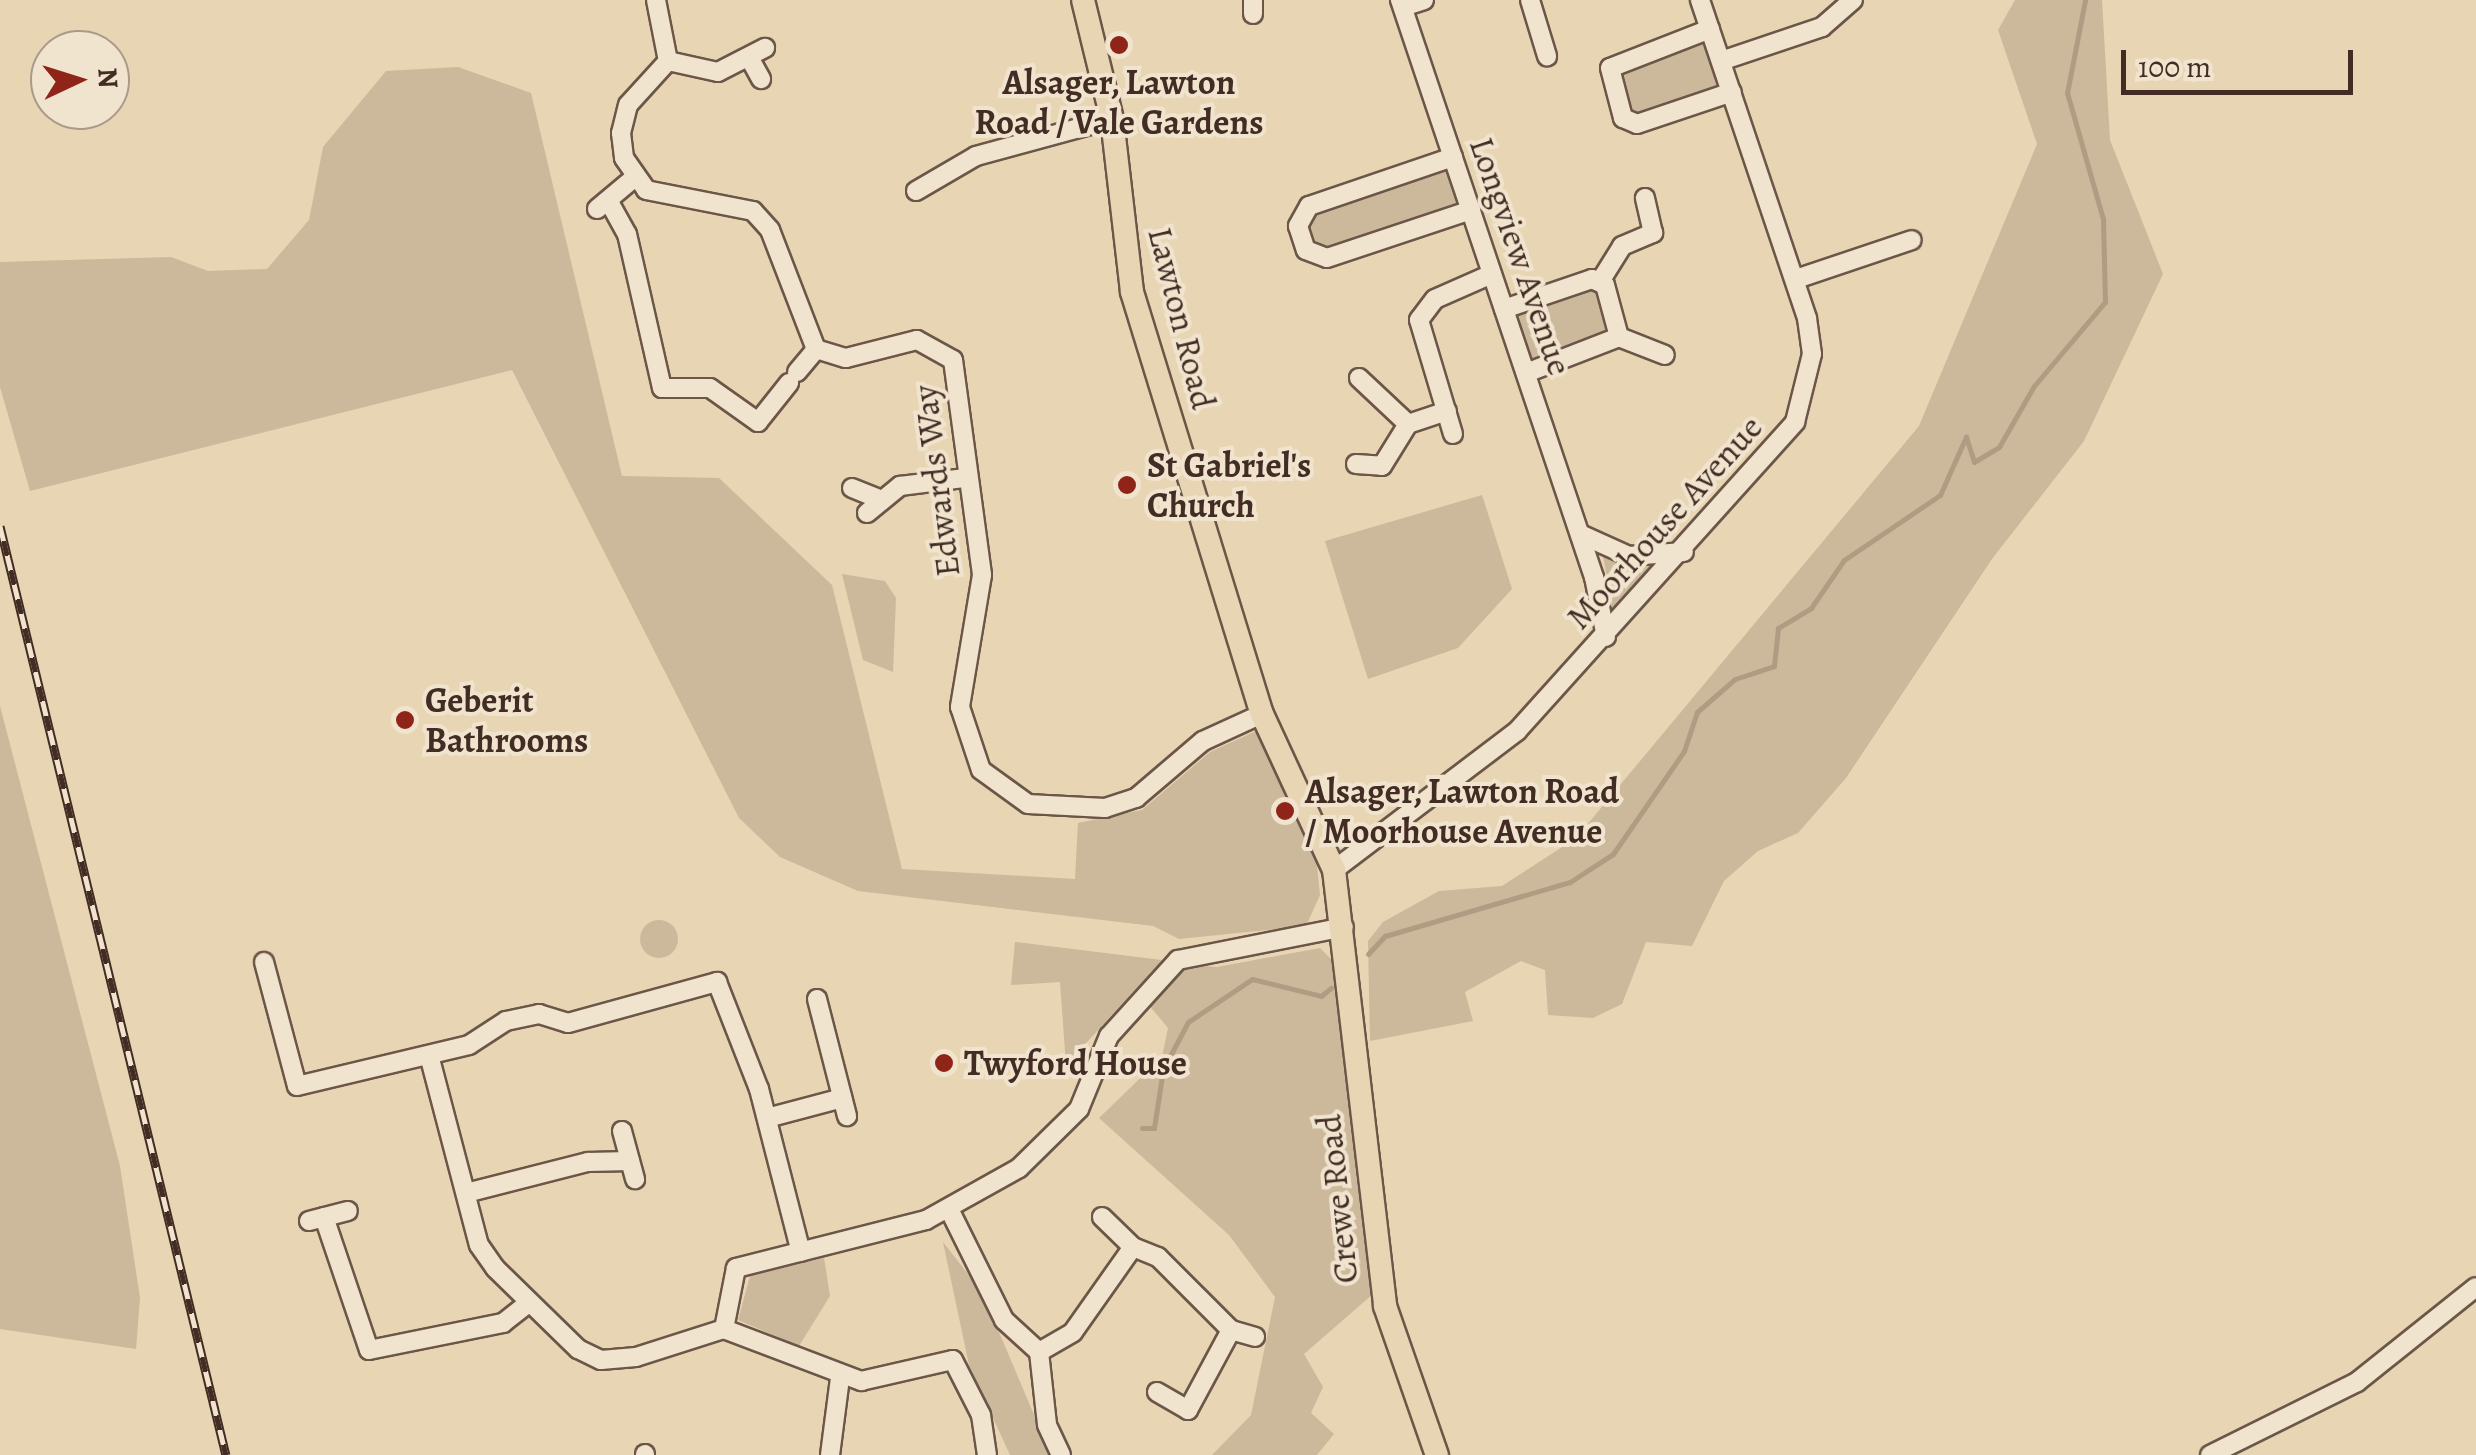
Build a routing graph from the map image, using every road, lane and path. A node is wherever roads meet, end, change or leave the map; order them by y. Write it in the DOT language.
graph roads {
  1 [pos="656,0"];
  2 [pos="1083,0"];
  3 [pos="1424,0"];
  4 [pos="1530,0"];
  5 [pos="1700,0"];
  6 [pos="1852,0"];
  7 [pos="1401,4"];
  8 [pos="1710,29"];
  9 [pos="1547,56"];
  10 [pos="668,61"];
  11 [pos="1721,61"];
  12 [pos="761,79"];
  13 [pos="1732,92"];
  14 [pos="1112,119"];
  15 [pos="1453,157"];
  16 [pos="634,177"];
  17 [pos="916,190"];
  18 [pos="1645,198"];
  19 [pos="1471,210"];
  20 [pos="1912,240"];
  21 [pos="1492,274"];
  22 [pos="1796,279"];
  23 [pos="1601,280"];
  24 [pos="1504,309"];
  25 [pos="1618,338"];
  26 [pos="816,349"];
  27 [pos="1665,355"];
  28 [pos="1526,373"];
  29 [pos="1360,378"];
  30 [pos="1447,411"];
  31 [pos="1408,424"];
  32 [pos="1452,434"];
  33 [pos="1356,464"];
  34 [pos="964,478"];
  35 [pos="852,488"];
  36 [pos="1580,534"];
  37 [pos="1684,552"];
  38 [pos="1606,637"];
  39 [pos="1262,714"];
  40 [pos="1334,870"];
  41 [pos="1344,927"];
  42 [pos="264,962"];
  43 [pos="292,982"];
  44 [pos="272,987"];
  45 [pos="817,1000"];
  46 [pos="430,1055"];
  47 [pos="767,1118"];
  48 [pos="622,1131"];
  49 [pos="466,1193"];
  50 [pos="348,1210"];
  51 [pos="950,1210"];
  52 [pos="1102,1218"];
  53 [pos="1133,1247"];
  54 [pos="801,1252"];
  55 [pos="2476,1287"];
  56 [pos="529,1303"];
  57 [pos="724,1329"];
  58 [pos="1232,1330"];
  59 [pos="1254,1337"];
  60 [pos="1039,1352"];
  61 [pos="840,1378"];
  62 [pos="1157,1392"];
  63 [pos="830,1455"];
  64 [pos="987,1455"];
  65 [pos="1061,1455"];
  66 [pos="1437,1455"];
  67 [pos="2210,1455"];
  1 -- 10 [label="street"];
  2 -- 14 [label="main road, Lawton Road"];
  3 -- 7 [label="street"];
  4 -- 9 [label="street"];
  5 -- 8 [label="street, Moorhouse Avenue"];
  6 -- 11 [label="street"];
  7 -- 15 [label="street, Longview Avenue"];
  8 -- 11 [label="street, Moorhouse Avenue"];
  8 -- 13 [label="street"];
  10 -- 12 [label="street"];
  10 -- 16 [label="street"];
  11 -- 13 [label="street, Moorhouse Avenue"];
  13 -- 22 [label="street, Moorhouse Avenue"];
  14 -- 17 [label="street"];
  14 -- 39 [label="main road, Lawton Road"];
  15 -- 19 [label="street, Longview Avenue"];
  15 -- 19 [label="street"];
  16 -- 26 [label="street"];
  16 -- 26 [label="street"];
  18 -- 23 [label="street"];
  19 -- 21 [label="street, Longview Avenue"];
  20 -- 22 [label="street"];
  21 -- 24 [label="street, Longview Avenue"];
  21 -- 30 [label="street"];
  22 -- 37 [label="street, Moorhouse Avenue"];
  23 -- 24 [label="street"];
  23 -- 25 [label="street"];
  24 -- 28 [label="street, Longview Avenue"];
  25 -- 27 [label="street"];
  25 -- 28 [label="street"];
  26 -- 34 [label="street, Edwards Way"];
  28 -- 36 [label="street, Longview Avenue"];
  29 -- 31 [label="street"];
  30 -- 31 [label="street"];
  30 -- 32 [label="street"];
  31 -- 33 [label="street"];
  34 -- 35 [label="street"];
  34 -- 39 [label="street, Edwards Way"];
  36 -- 37 [label="street"];
  36 -- 38 [label="street, Longview Avenue"];
  37 -- 38 [label="street, Moorhouse Avenue"];
  38 -- 40 [label="street, Moorhouse Avenue"];
  39 -- 40 [label="main road, Lawton Road"];
  40 -- 41 [label="main road, Lawton Road"];
  41 -- 51 [label="street"];
  41 -- 66 [label="main road, Crewe Road"];
  42 -- 44 [label="street"];
  43 -- 44 [label="street"];
  44 -- 46 [label="street"];
  45 -- 47 [label="street"];
  46 -- 47 [label="street"];
  46 -- 49 [label="street"];
  47 -- 54 [label="street"];
  48 -- 49 [label="street"];
  49 -- 56 [label="street"];
  50 -- 56 [label="street"];
  51 -- 54 [label="street"];
  51 -- 60 [label="street"];
  52 -- 53 [label="street"];
  53 -- 58 [label="street"];
  53 -- 60 [label="street"];
  54 -- 57 [label="street"];
  55 -- 67 [label="street"];
  56 -- 57 [label="street"];
  57 -- 61 [label="street"];
  58 -- 59 [label="street"];
  58 -- 62 [label="street"];
  60 -- 65 [label="street"];
  61 -- 63 [label="street"];
  61 -- 64 [label="street"];
}
